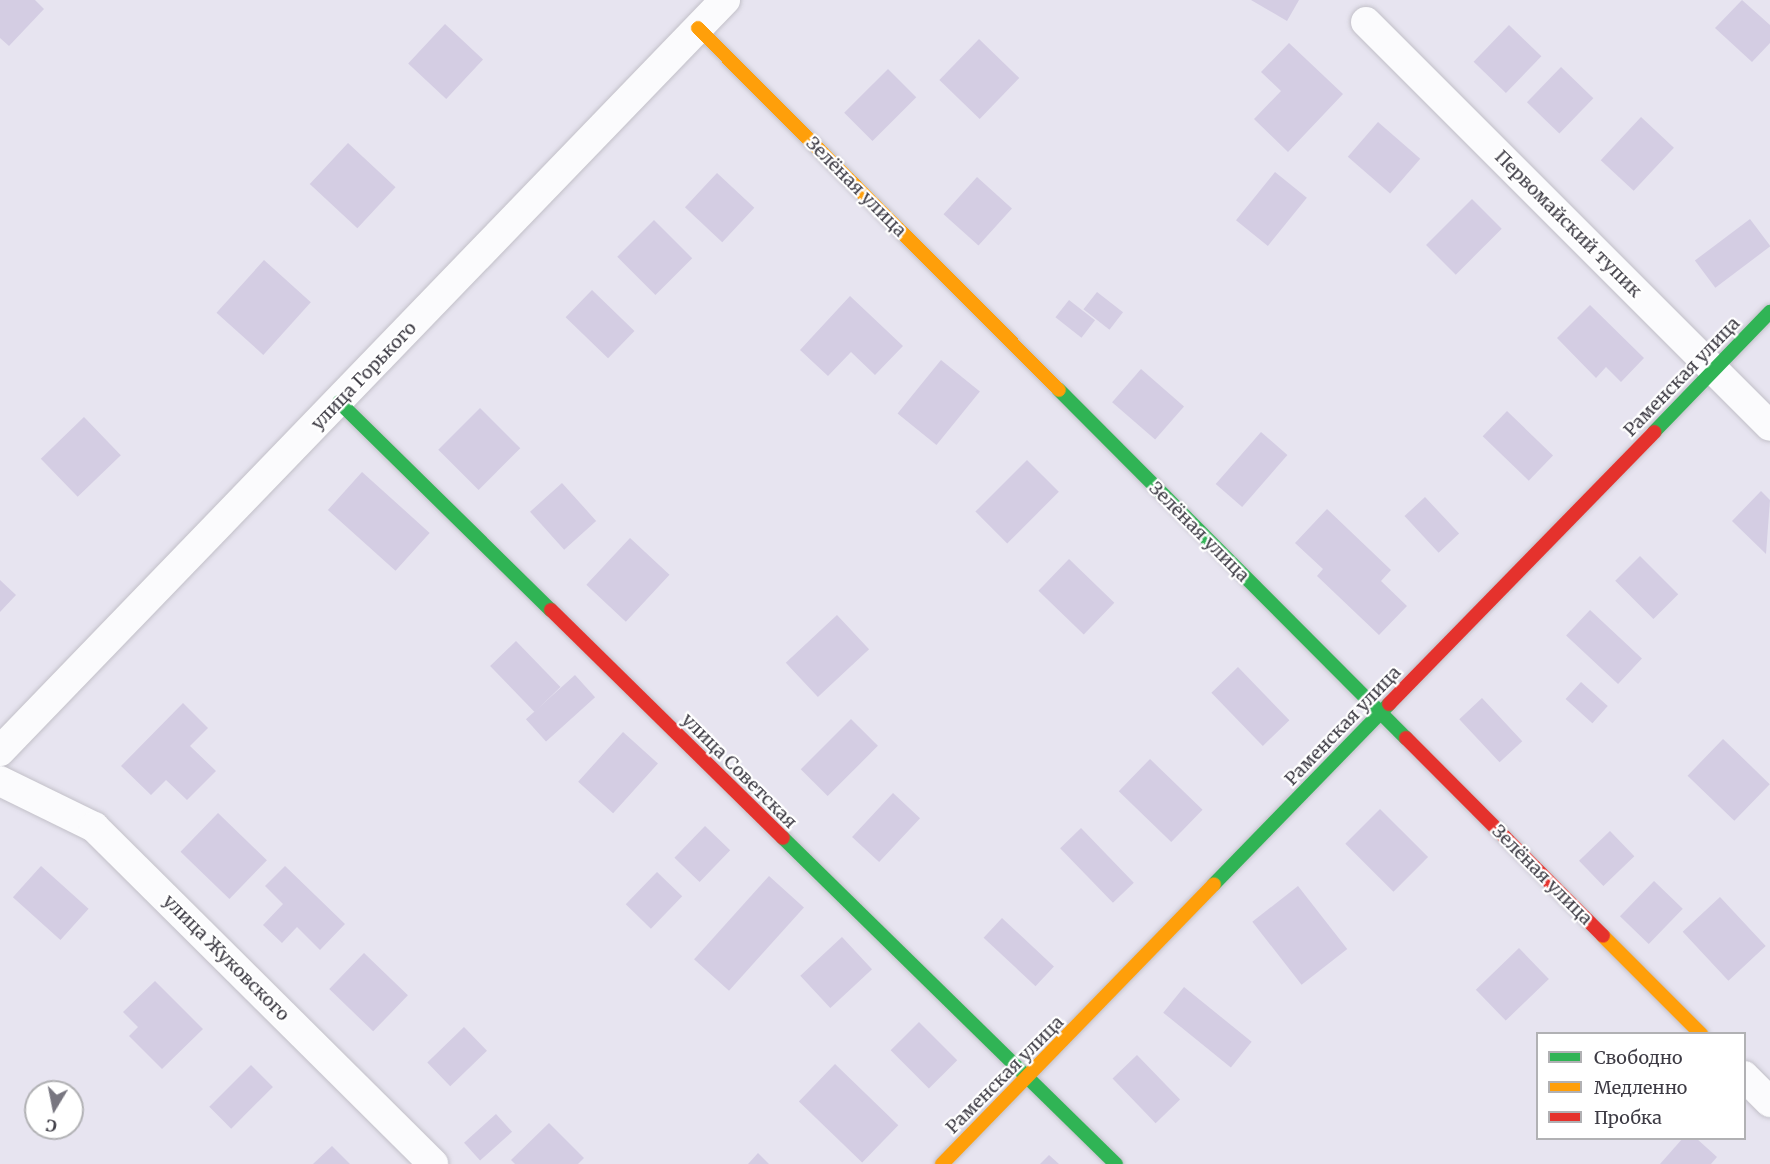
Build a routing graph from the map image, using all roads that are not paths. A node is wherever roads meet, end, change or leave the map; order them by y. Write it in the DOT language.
graph roads {
  1 [pos="725,0"];
  2 [pos="1366,22"];
  3 [pos="698,28"];
  4 [pos="1770,312"];
  5 [pos="1714,371"];
  6 [pos="339,402"];
  7 [pos="1770,426"];
  8 [pos="1379,714"];
  9 [pos="0,751"];
  10 [pos="0,781"];
  11 [pos="1699,1032"];
  12 [pos="1746,1078"];
  13 [pos="1027,1079"];
  14 [pos="1770,1102"];
  15 [pos="433,1164"];
  16 [pos="942,1164"];
  17 [pos="1116,1164"];
  1 -- 3 [label="street, улица Горького"];
  2 -- 5 [label="street, Первомайский тупик"];
  3 -- 6 [label="street, улица Горького"];
  3 -- 8 [label="street, Зелёная улица"];
  4 -- 5 [label="street, Раменская улица"];
  5 -- 7 [label="street, Первомайский тупик"];
  5 -- 8 [label="street, Раменская улица"];
  6 -- 9 [label="street, улица Горького"];
  6 -- 13 [label="street, улица Советская"];
  8 -- 11 [label="street, Зелёная улица"];
  8 -- 13 [label="street, Раменская улица"];
  10 -- 15 [label="street, улица Жуковского"];
  12 -- 14 [label="street"];
  13 -- 16 [label="street, Раменская улица"];
  13 -- 17 [label="street, улица Советская"];
}
